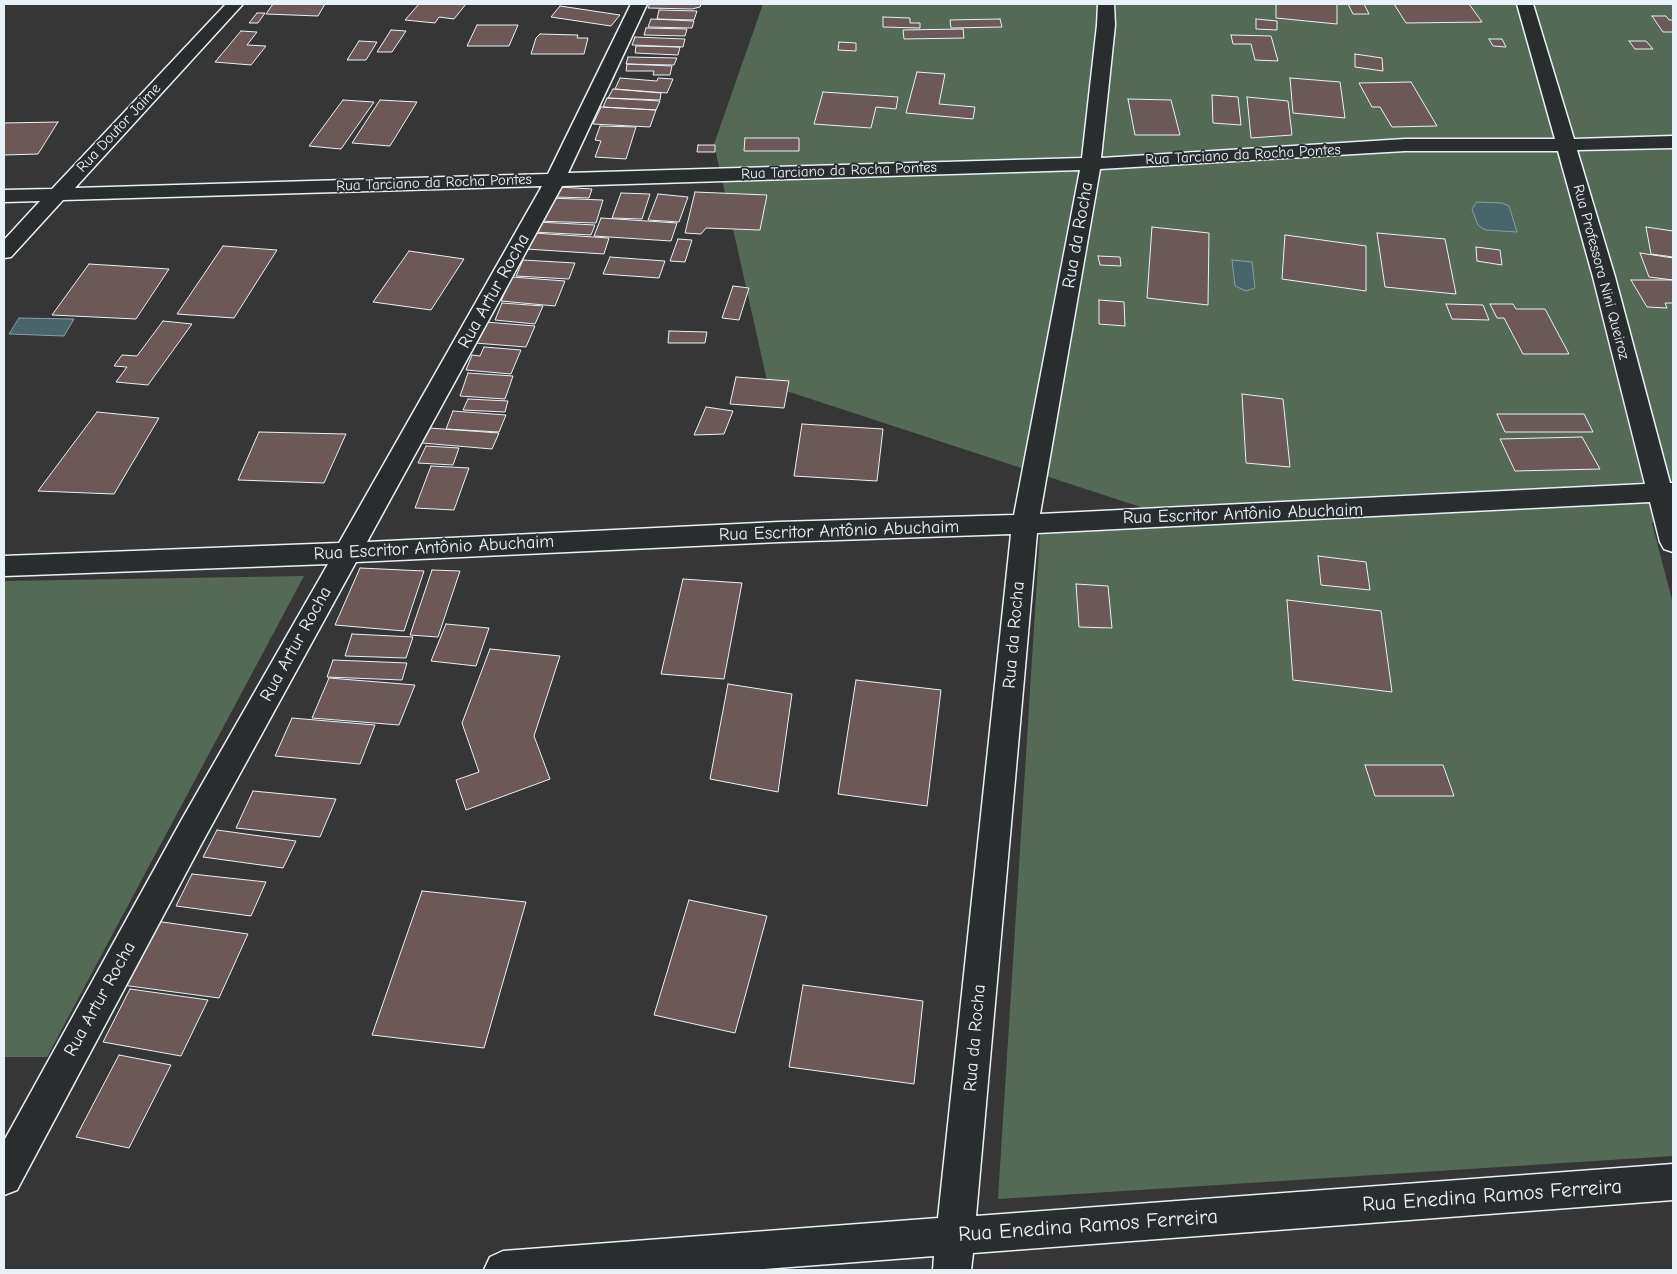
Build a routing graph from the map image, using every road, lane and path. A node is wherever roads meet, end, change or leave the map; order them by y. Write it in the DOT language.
graph roads {
  1 [pos="235,4"];
  2 [pos="639,4"];
  3 [pos="1106,4"];
  4 [pos="1525,4"];
  5 [pos="1673,142"];
  6 [pos="1566,145"];
  7 [pos="1091,164"];
  8 [pos="556,179"];
  9 [pos="56,195"];
  10 [pos="4,196"];
  11 [pos="4,252"];
  12 [pos="1666,493"];
  13 [pos="1025,524"];
  14 [pos="1673,542"];
  15 [pos="347,553"];
  16 [pos="4,566"];
  17 [pos="4,1177"];
  18 [pos="1673,1182"];
  19 [pos="954,1253"];
  20 [pos="503,1270"];
  1 -- 9 [label="street, Rua Doutor Jaime"];
  2 -- 8 [label="street, Rua Artur Rocha"];
  3 -- 7 [label="street, Rua da Rocha"];
  4 -- 6 [label="street, Rua Professora Nini Queiroz"];
  5 -- 6 [label="street, Rua Tarciano da Rocha Pontes"];
  6 -- 7 [label="street, Rua Tarciano da Rocha Pontes"];
  6 -- 12 [label="street, Rua Professora Nini Queiroz"];
  7 -- 8 [label="street, Rua Tarciano da Rocha Pontes"];
  7 -- 13 [label="street, Rua da Rocha"];
  8 -- 9 [label="street, Rua Tarciano da Rocha Pontes"];
  8 -- 15 [label="street, Rua Artur Rocha"];
  9 -- 10 [label="street, Rua Tarciano da Rocha Pontes"];
  9 -- 11 [label="street, Rua Doutor Jaime"];
  12 -- 13 [label="street, Rua Escritor Antônio Abuchaim"];
  12 -- 14 [label="street, Rua Professora Nini Queiroz"];
  13 -- 15 [label="street, Rua Escritor Antônio Abuchaim"];
  13 -- 19 [label="street, Rua da Rocha"];
  15 -- 16 [label="street, Rua Escritor Antônio Abuchaim"];
  15 -- 17 [label="street, Rua Artur Rocha"];
  18 -- 19 [label="street, Rua Enedina Ramos Ferreira"];
  19 -- 20 [label="street, Rua Enedina Ramos Ferreira"];
}
